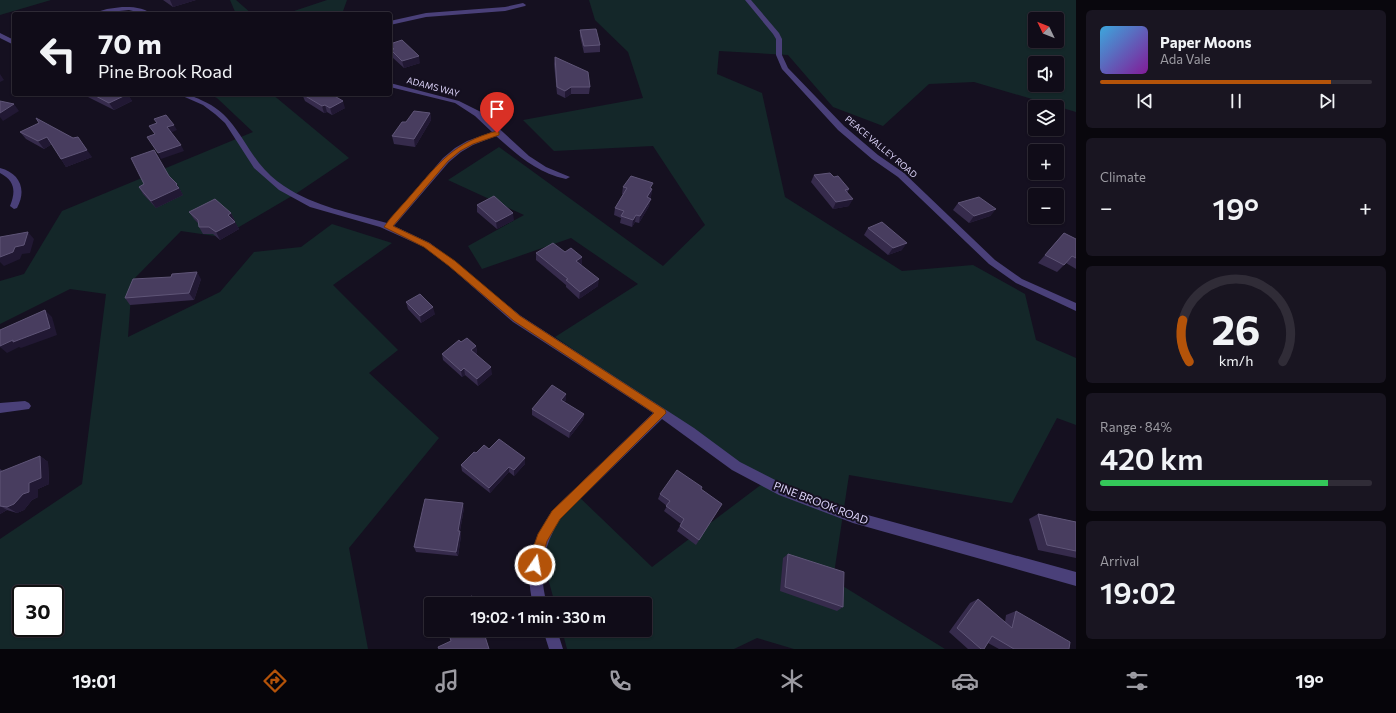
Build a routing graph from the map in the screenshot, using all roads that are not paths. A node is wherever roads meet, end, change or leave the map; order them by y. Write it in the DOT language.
graph roads {
  1 [pos="748,0"];
  2 [pos="523,5"];
  3 [pos="100,12"];
  4 [pos="146,12"];
  5 [pos="392,23"];
  6 [pos="0,35"];
  7 [pos="12,41"];
  8 [pos="392,86"];
  9 [pos="187,96"];
  10 [pos="497,133"];
  11 [pos="0,170"];
  12 [pos="566,177"];
  13 [pos="14,206"];
  14 [pos="388,227"];
  15 [pos="1076,307"];
  16 [pos="25,406"];
  17 [pos="0,408"];
  18 [pos="661,413"];
  19 [pos="1076,579"];
  20 [pos="539,597"];
  21 [pos="552,637"];
  22 [pos="556,649"];
  1 -- 15 [label="street, PEACE VALLEY ROAD"];
  2 -- 5 [label="street"];
  3 -- 4 [label="street"];
  6 -- 7 [label="street"];
  8 -- 10 [label="street, ADAMS WAY"];
  9 -- 14 [label="street, PINE BROOK ROAD"];
  10 -- 12 [label="street, ADAMS WAY"];
  10 -- 14 [label="street"];
  11 -- 13 [label="street"];
  14 -- 18 [label="street, PINE BROOK ROAD"];
  16 -- 17 [label="street"];
  18 -- 19 [label="street, PINE BROOK ROAD"];
  18 -- 20 [label="street"];
  21 -- 22 [label="street"];
}
